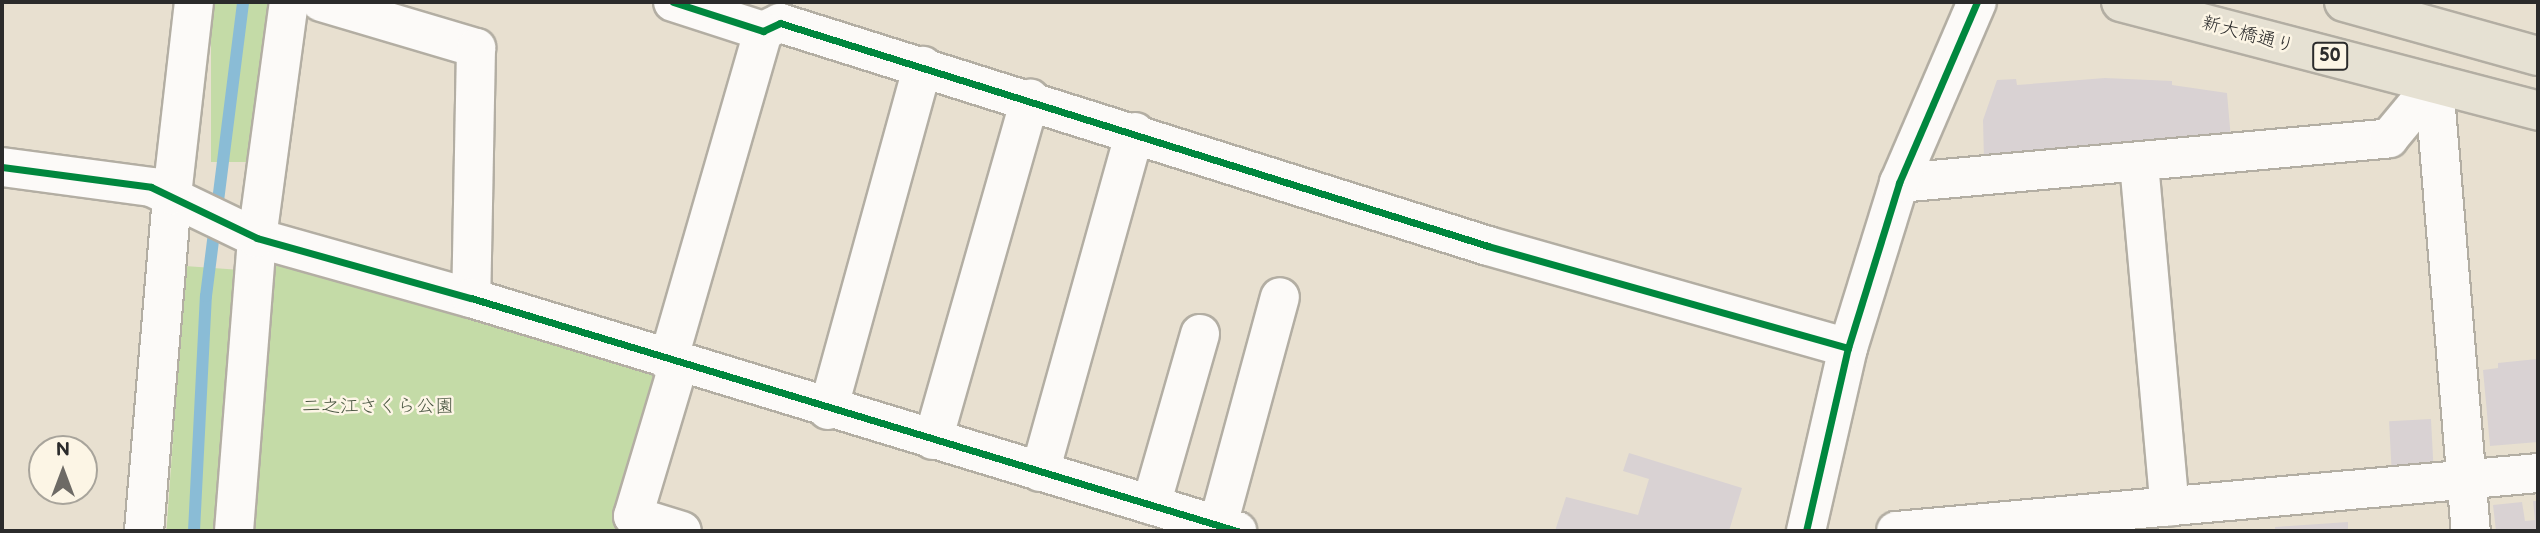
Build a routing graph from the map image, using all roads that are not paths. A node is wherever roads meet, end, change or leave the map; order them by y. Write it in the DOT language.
graph roads {
  1 [pos="194,2"];
  2 [pos="289,2"];
  3 [pos="321,2"];
  4 [pos="673,2"];
  5 [pos="1977,2"];
  6 [pos="2121,2"];
  7 [pos="2344,2"];
  8 [pos="714,8"];
  9 [pos="777,18"];
  10 [pos="2538,56"];
  11 [pos="923,66"];
  12 [pos="2434,84"];
  13 [pos="1030,99"];
  14 [pos="2538,111"];
  15 [pos="1135,132"];
  16 [pos="2139,163"];
  17 [pos="2,167"];
  18 [pos="1899,183"];
  19 [pos="172,195"];
  20 [pos="257,238"];
  21 [pos="1280,297"];
  22 [pos="471,298"];
  23 [pos="1200,334"];
  24 [pos="1848,348"];
  25 [pos="673,362"];
  26 [pos="828,410"];
  27 [pos="933,440"];
  28 [pos="1040,472"];
  29 [pos="2538,474"];
  30 [pos="2467,480"];
  31 [pos="1151,505"];
  32 [pos="2170,507"];
  33 [pos="1227,528"];
  34 [pos="144,531"];
  35 [pos="234,531"];
  36 [pos="682,531"];
  37 [pos="1806,531"];
  38 [pos="1896,531"];
  39 [pos="2471,531"];
  1 -- 19 [label="street"];
  2 -- 20 [label="street"];
  3 -- 22 [label="street"];
  4 -- 8 [label="street"];
  5 -- 18 [label="street"];
  6 -- 12 [label="main road, 新大橋通り / 50"];
  7 -- 10 [label="main road"];
  8 -- 9 [label="street"];
  9 -- 11 [label="street"];
  9 -- 25 [label="street"];
  11 -- 13 [label="street"];
  11 -- 26 [label="street"];
  12 -- 14 [label="main road, 新大橋通り / 50"];
  12 -- 16 [label="street"];
  12 -- 30 [label="street"];
  13 -- 15 [label="street"];
  13 -- 27 [label="street"];
  15 -- 24 [label="street"];
  15 -- 28 [label="street"];
  16 -- 18 [label="street"];
  16 -- 32 [label="street"];
  17 -- 19 [label="street"];
  18 -- 24 [label="street"];
  19 -- 20 [label="street"];
  19 -- 34 [label="street"];
  20 -- 22 [label="street"];
  20 -- 35 [label="street"];
  21 -- 33 [label="street"];
  22 -- 25 [label="street"];
  23 -- 31 [label="street"];
  24 -- 37 [label="street"];
  25 -- 26 [label="street"];
  25 -- 36 [label="street"];
  26 -- 27 [label="street"];
  27 -- 28 [label="street"];
  28 -- 31 [label="street"];
  29 -- 30 [label="street"];
  30 -- 32 [label="street"];
  30 -- 39 [label="street"];
  31 -- 33 [label="street"];
  32 -- 38 [label="street"];
}
